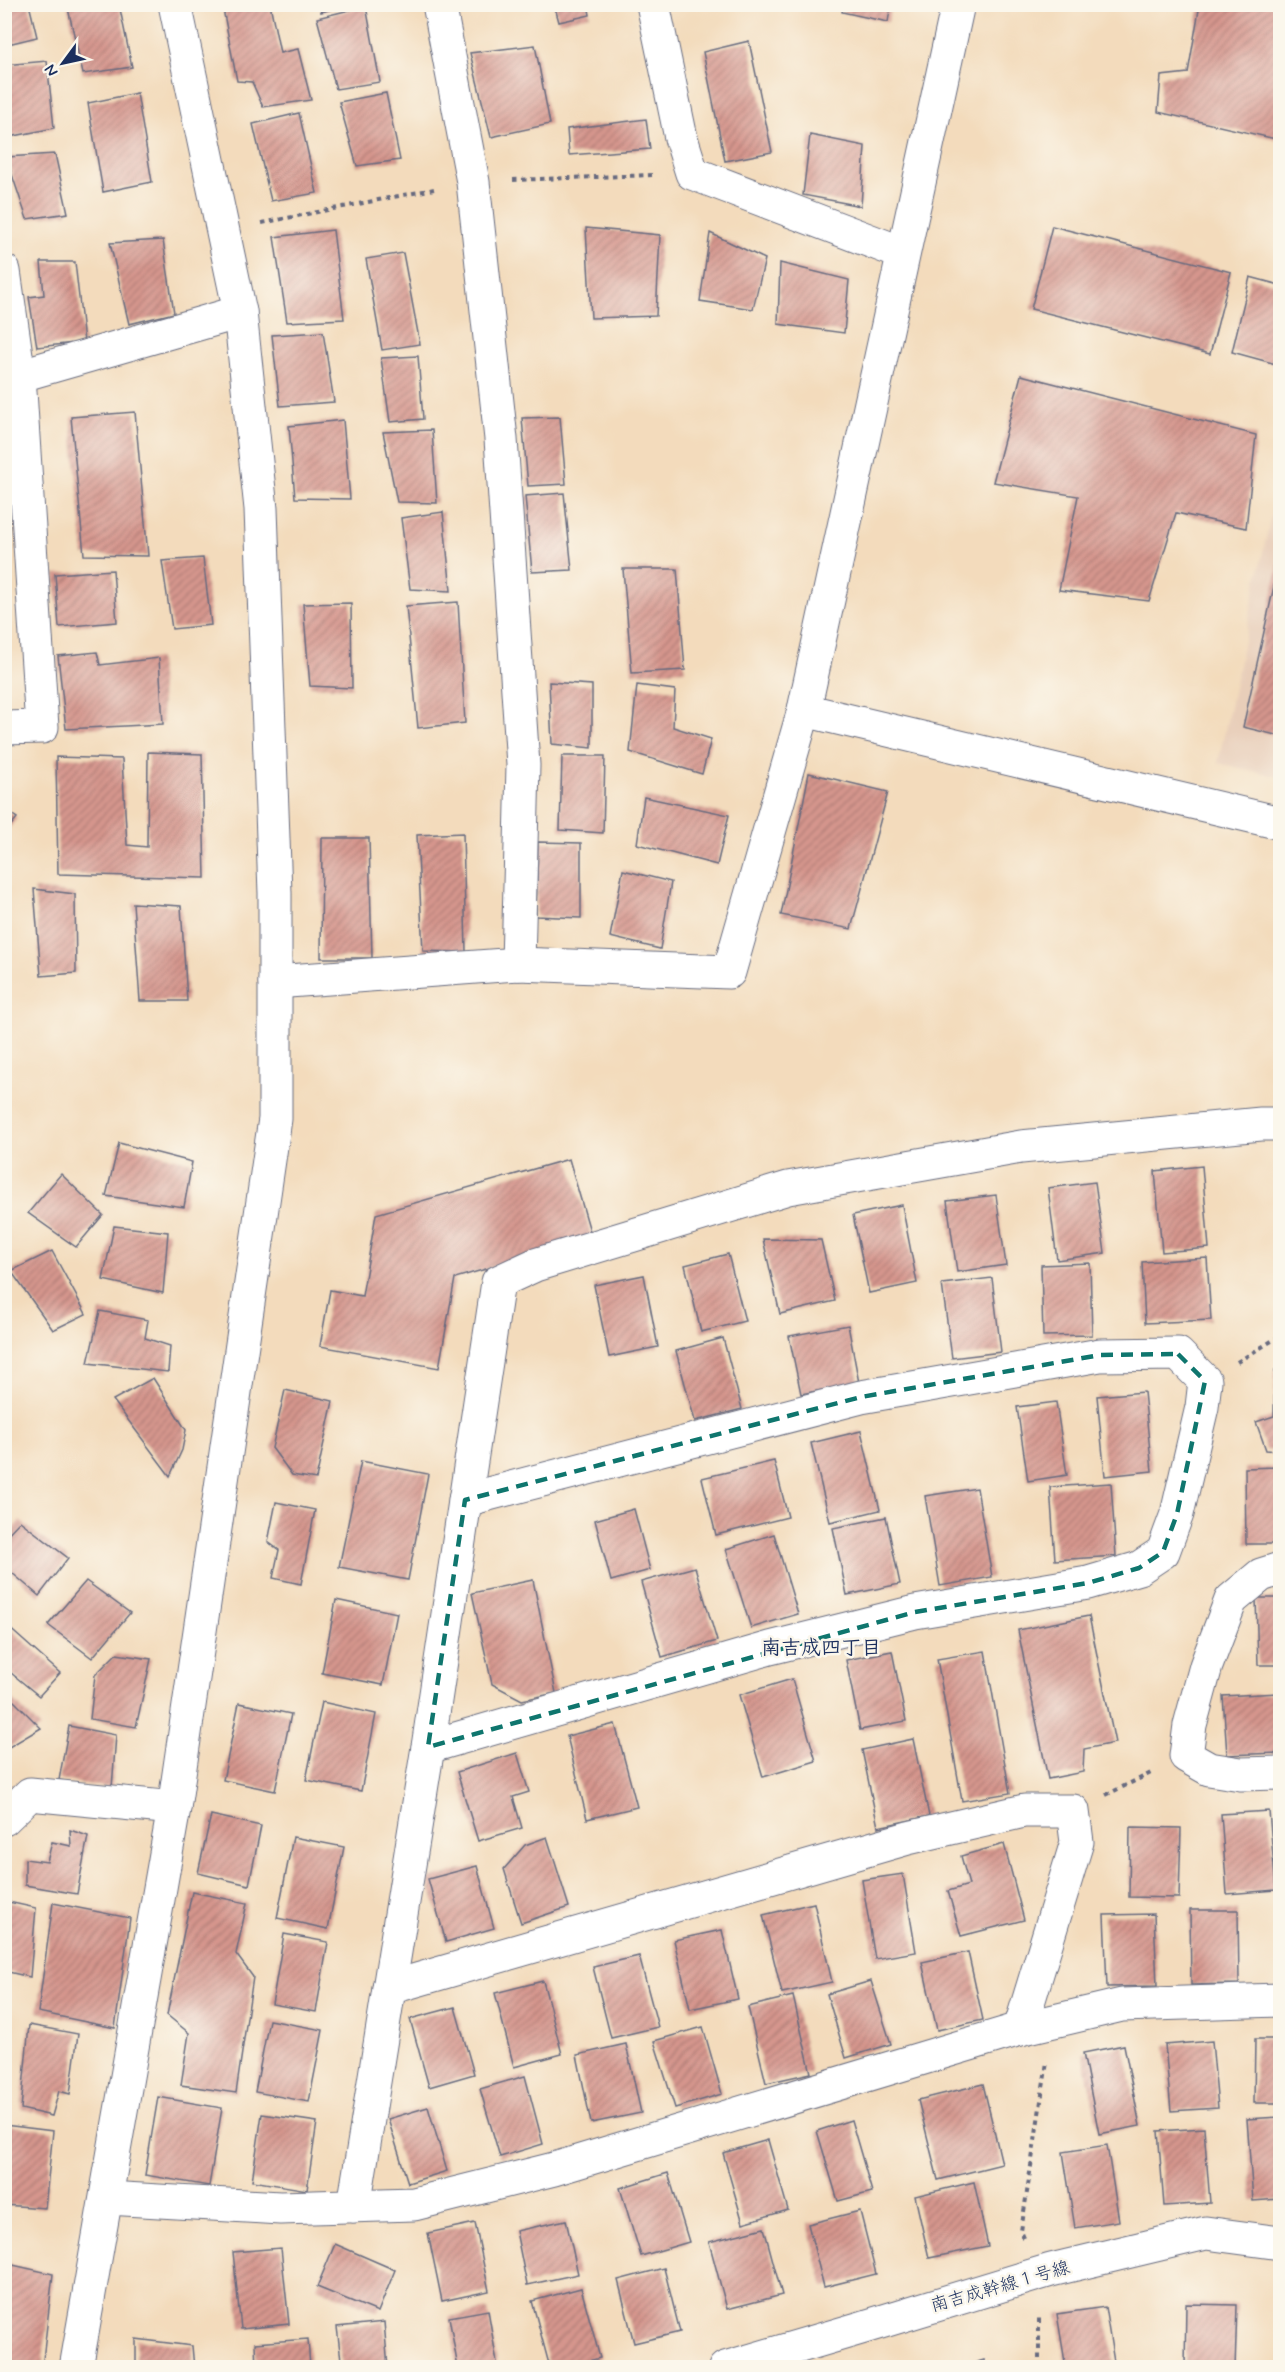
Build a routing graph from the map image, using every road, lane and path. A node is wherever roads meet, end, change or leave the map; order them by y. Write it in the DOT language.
graph roads {
  1 [pos="175,4"];
  2 [pos="439,4"];
  3 [pos="654,4"];
  4 [pos="958,4"];
  5 [pos="902,253"];
  6 [pos="4,271"];
  7 [pos="240,312"];
  8 [pos="12,378"];
  9 [pos="804,710"];
  10 [pos="4,728"];
  11 [pos="1281,823"];
  12 [pos="518,964"];
  13 [pos="275,982"];
  14 [pos="1281,1124"];
  15 [pos="1281,1336"];
  16 [pos="1205,1381"];
  17 [pos="465,1500"];
  18 [pos="1281,1569"];
  19 [pos="428,1747"];
  20 [pos="1186,1756"];
  21 [pos="1281,1773"];
  22 [pos="174,1808"];
  23 [pos="1073,1811"];
  24 [pos="4,1819"];
  25 [pos="389,1988"];
  26 [pos="1281,2000"];
  27 [pos="1053,2021"];
  28 [pos="1020,2029"];
  29 [pos="107,2198"];
  30 [pos="354,2206"];
  31 [pos="1281,2243"];
  32 [pos="1039,2273"];
  33 [pos="75,2367"];
  34 [pos="725,2367"];
  35 [pos="1039,2367"];
  1 -- 7 [label="street"];
  2 -- 12 [label="street"];
  3 -- 5 [label="street"];
  4 -- 5 [label="street"];
  5 -- 9 [label="street"];
  6 -- 8 [label="street"];
  7 -- 8 [label="street"];
  7 -- 13 [label="street"];
  8 -- 10 [label="street"];
  9 -- 11 [label="street"];
  9 -- 12 [label="street"];
  12 -- 13 [label="street"];
  13 -- 22 [label="street"];
  14 -- 17 [label="street"];
  15 -- 16 [label="path"];
  16 -- 17 [label="street"];
  16 -- 19 [label="street"];
  17 -- 19 [label="street"];
  18 -- 20 [label="street"];
  19 -- 25 [label="street"];
  20 -- 21 [label="street"];
  20 -- 23 [label="path"];
  22 -- 24 [label="street"];
  22 -- 29 [label="street"];
  23 -- 25 [label="street"];
  23 -- 28 [label="street"];
  25 -- 30 [label="street"];
  26 -- 27 [label="street"];
  27 -- 28 [label="street"];
  27 -- 32 [label="path"];
  28 -- 30 [label="street"];
  29 -- 30 [label="street"];
  29 -- 33 [label="street"];
  31 -- 32 [label="street, 南吉成幹線１号線"];
  32 -- 34 [label="street, 南吉成幹線１号線"];
  32 -- 35 [label="path"];
}
